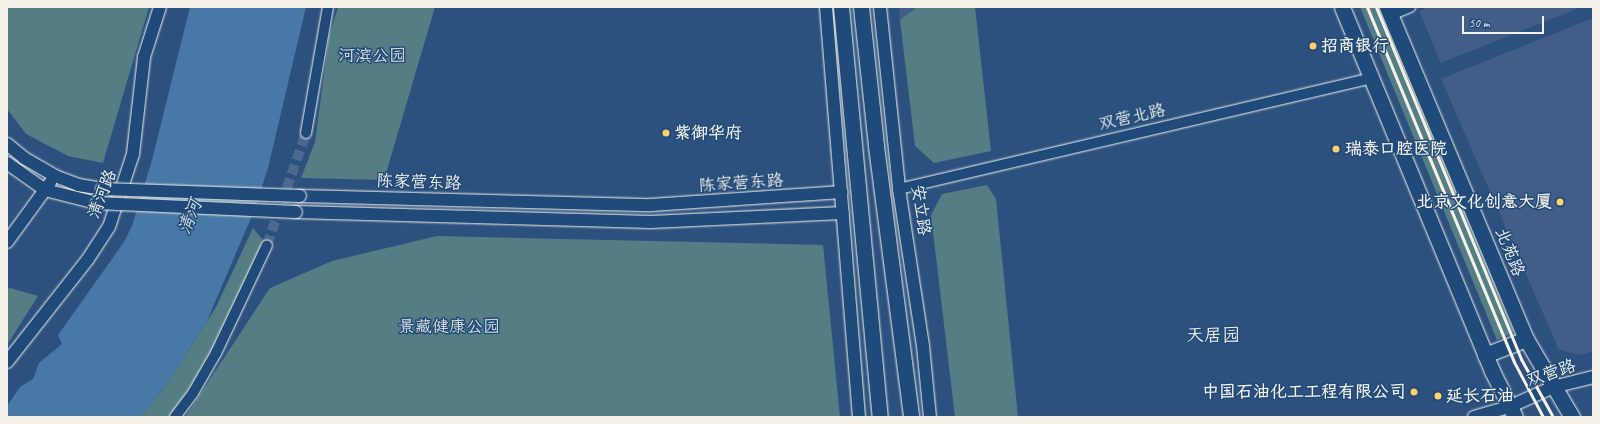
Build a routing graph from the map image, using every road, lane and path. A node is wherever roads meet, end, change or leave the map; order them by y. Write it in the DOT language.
graph roads {
  1 [pos="160,7"];
  2 [pos="328,7"];
  3 [pos="826,7"];
  4 [pos="841,7"];
  5 [pos="861,7"];
  6 [pos="880,7"];
  7 [pos="1342,7"];
  8 [pos="1410,7"];
  9 [pos="1389,11"];
  10 [pos="1373,78"];
  11 [pos="306,133"];
  12 [pos="7,144"];
  13 [pos="7,163"];
  14 [pos="55,176"];
  15 [pos="899,188"];
  16 [pos="45,190"];
  17 [pos="842,192"];
  18 [pos="843,213"];
  19 [pos="7,242"];
  20 [pos="267,245"];
  21 [pos="1526,340"];
  22 [pos="1486,355"];
  23 [pos="7,362"];
  24 [pos="1593,377"];
  25 [pos="1553,388"];
  26 [pos="1512,412"];
  27 [pos="175,417"];
  28 [pos="859,417"];
  29 [pos="880,417"];
  30 [pos="911,417"];
  31 [pos="930,417"];
  32 [pos="1474,417"];
  33 [pos="1572,417"];
  1 -- 23 [label="street, 清河路"];
  2 -- 11 [label="street"];
  3 -- 17 [label="street"];
  4 -- 29 [label="main road"];
  5 -- 30 [label="main road"];
  6 -- 15 [label="street, 安立路"];
  7 -- 10 [label="main road"];
  8 -- 9 [label="street"];
  9 -- 21 [label="main road, 北苑路"];
  10 -- 15 [label="street, 双营北路"];
  10 -- 22 [label="main road"];
  12 -- 14 [label="street, 陈家营东路"];
  13 -- 16 [label="street, 陈家营东路"];
  14 -- 16 [label="street"];
  14 -- 17 [label="street, 陈家营东路, bridge"];
  15 -- 31 [label="street, 安立路"];
  16 -- 18 [label="street, 陈家营东路, bridge"];
  16 -- 19 [label="street"];
  17 -- 18 [label="street"];
  18 -- 28 [label="street"];
  20 -- 27 [label="street"];
  21 -- 22 [label="main road"];
  21 -- 25 [label="main road, 北苑路"];
  22 -- 26 [label="main road"];
  24 -- 25 [label="street, 双营路"];
  25 -- 26 [label="street, 双营路"];
  25 -- 33 [label="main road, 北苑路"];
  26 -- 32 [label="street, 双营路"];
}
